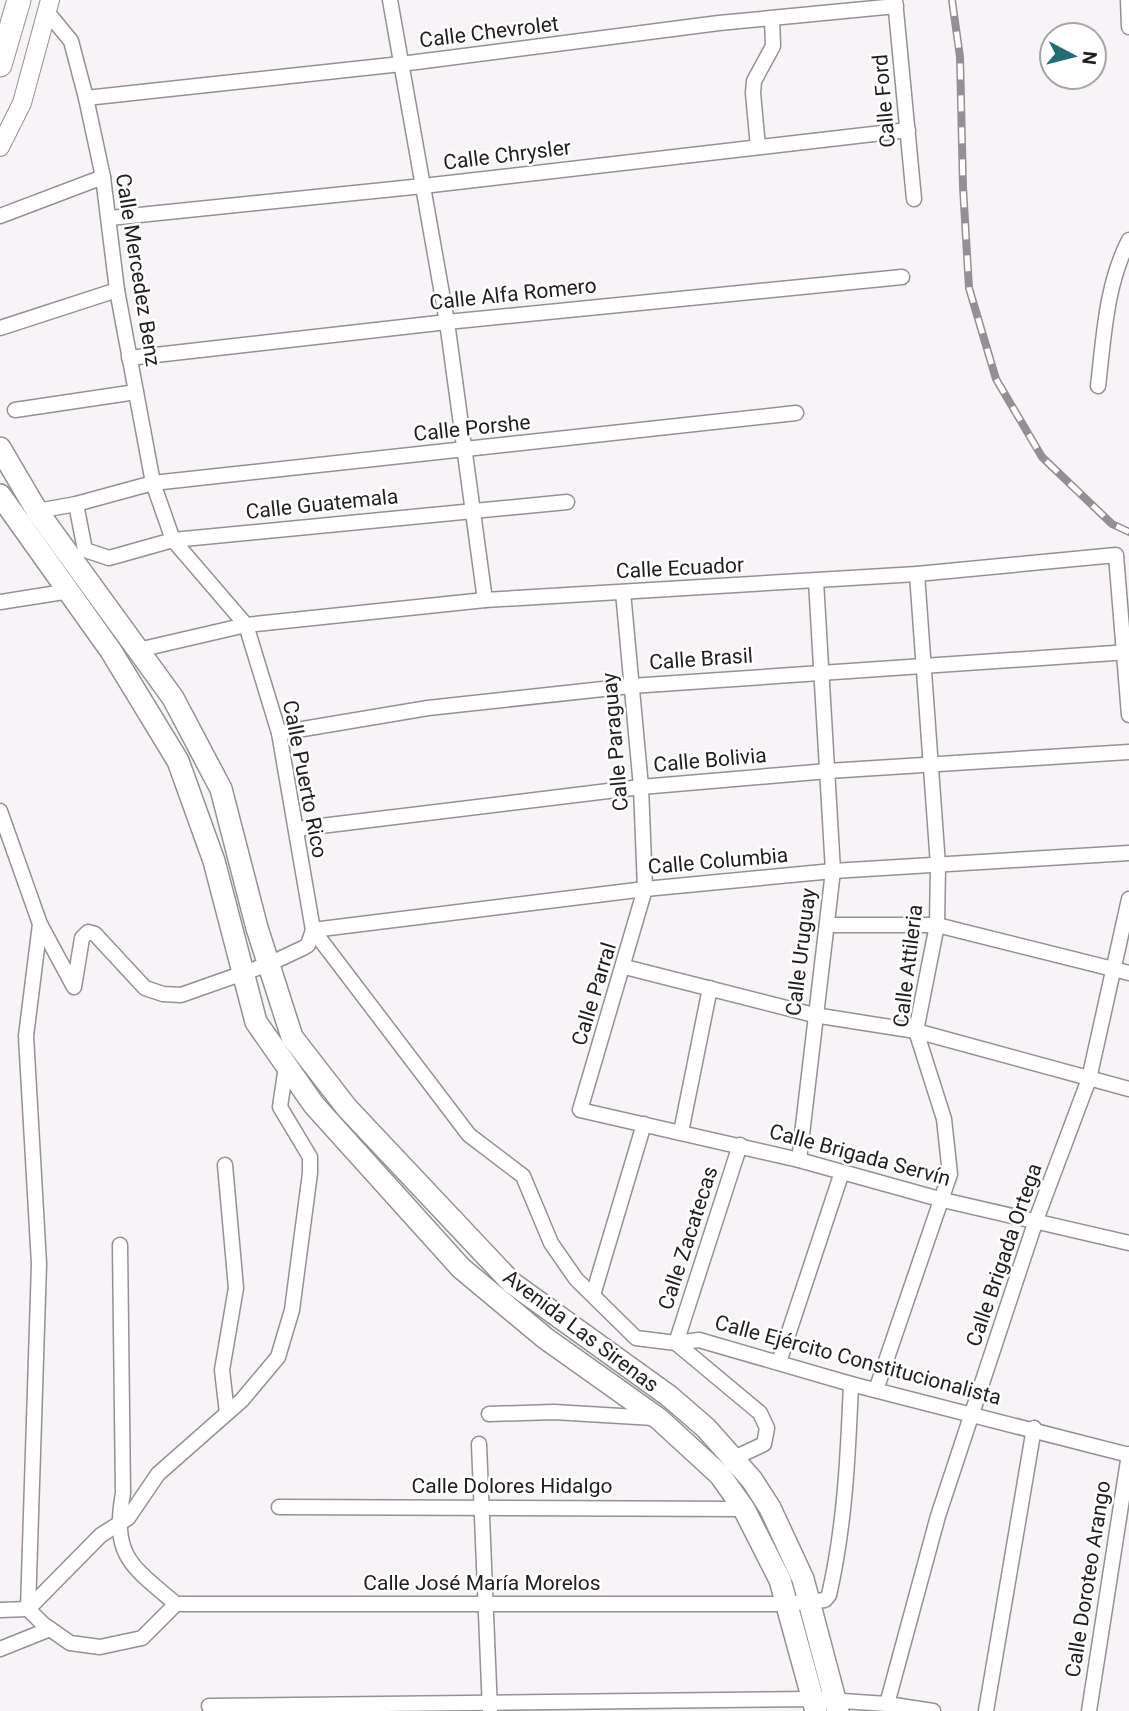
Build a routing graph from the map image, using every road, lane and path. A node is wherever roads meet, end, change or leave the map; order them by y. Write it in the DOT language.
graph roads {
  1 [pos="19,0"];
  2 [pos="390,0"];
  3 [pos="1128,0"];
  4 [pos="895,3"];
  5 [pos="49,6"];
  6 [pos="772,19"];
  7 [pos="1129,27"];
  8 [pos="401,64"];
  9 [pos="0,65"];
  10 [pos="86,98"];
  11 [pos="908,130"];
  12 [pos="0,147"];
  13 [pos="758,147"];
  14 [pos="103,177"];
  15 [pos="423,186"];
  16 [pos="914,199"];
  17 [pos="0,216"];
  18 [pos="110,218"];
  19 [pos="1129,240"];
  20 [pos="902,277"];
  21 [pos="117,290"];
  22 [pos="447,322"];
  23 [pos="0,328"];
  24 [pos="129,358"];
  25 [pos="1098,386"];
  26 [pos="135,393"];
  27 [pos="15,410"];
  28 [pos="796,413"];
  29 [pos="0,448"];
  30 [pos="467,450"];
  31 [pos="153,483"];
  32 [pos="1,498"];
  33 [pos="567,502"];
  34 [pos="76,504"];
  35 [pos="475,509"];
  36 [pos="37,511"];
  37 [pos="173,540"];
  38 [pos="78,553"];
  39 [pos="918,574"];
  40 [pos="817,581"];
  41 [pos="70,591"];
  42 [pos="624,592"];
  43 [pos="485,600"];
  44 [pos="0,602"];
  45 [pos="246,625"];
  46 [pos="138,649"];
  47 [pos="1126,652"];
  48 [pos="923,664"];
  49 [pos="821,672"];
  50 [pos="631,685"];
  51 [pos="1129,715"];
  52 [pos="279,733"];
  53 [pos="1129,752"];
  54 [pos="931,766"];
  55 [pos="828,771"];
  56 [pos="642,787"];
  57 [pos="0,811"];
  58 [pos="296,829"];
  59 [pos="1129,853"];
  60 [pos="938,865"];
  61 [pos="832,871"];
  62 [pos="645,888"];
  63 [pos="1129,899"];
  64 [pos="40,924"];
  65 [pos="827,925"];
  66 [pos="937,925"];
  67 [pos="313,930"];
  68 [pos="269,964"];
  69 [pos="625,967"];
  70 [pos="242,971"];
  71 [pos="1122,971"];
  72 [pos="710,988"];
  73 [pos="814,1014"];
  74 [pos="916,1031"];
  75 [pos="286,1066"];
  76 [pos="1089,1079"];
  77 [pos="1129,1088"];
  78 [pos="580,1110"];
  79 [pos="644,1124"];
  80 [pos="681,1132"];
  81 [pos="740,1145"];
  82 [pos="799,1160"];
  83 [pos="225,1164"];
  84 [pos="842,1172"];
  85 [pos="943,1200"];
  86 [pos="1036,1220"];
  87 [pos="1129,1243"];
  88 [pos="120,1245"];
  89 [pos="593,1295"];
  90 [pos="676,1343"];
  91 [pos="779,1362"];
  92 [pos="851,1384"];
  93 [pos="876,1390"];
  94 [pos="227,1413"];
  95 [pos="973,1413"];
  96 [pos="489,1414"];
  97 [pos="659,1419"];
  98 [pos="1034,1428"];
  99 [pos="479,1444"];
  100 [pos="1129,1454"];
  101 [pos="734,1458"];
  102 [pos="479,1506"];
  103 [pos="279,1507"];
  104 [pos="744,1509"];
  105 [pos="118,1524"];
  106 [pos="485,1603"];
  107 [pos="176,1604"];
  108 [pos="788,1604"];
  109 [pos="811,1604"];
  110 [pos="28,1609"];
  111 [pos="0,1610"];
  112 [pos="50,1629"];
  113 [pos="0,1649"];
  114 [pos="887,1704"];
  115 [pos="815,1705"];
  116 [pos="837,1705"];
  117 [pos="209,1706"];
  118 [pos="489,1708"];
  119 [pos="933,1711"];
  120 [pos="986,1711"];
  121 [pos="1089,1711"];
  1 -- 9 [label="main road"];
  2 -- 8 [label="street"];
  3 -- 7 [label="street"];
  4 -- 6 [label="street, Calle Chevrolet"];
  4 -- 11 [label="street, Calle Ford"];
  5 -- 10 [label="street, Calle Mercedez Benz"];
  5 -- 12 [label="street"];
  6 -- 8 [label="street, Calle Chevrolet"];
  6 -- 13 [label="street"];
  8 -- 10 [label="street, Calle Chevrolet"];
  8 -- 15 [label="street"];
  10 -- 14 [label="street, Calle Mercedez Benz"];
  11 -- 13 [label="street, Calle Chrysler"];
  11 -- 16 [label="street, Calle Ford"];
  13 -- 15 [label="street, Calle Chrysler"];
  14 -- 17 [label="street"];
  14 -- 18 [label="street, Calle Mercedez Benz"];
  15 -- 18 [label="street, Calle Chrysler"];
  15 -- 22 [label="street"];
  18 -- 21 [label="street, Calle Mercedez Benz"];
  19 -- 25 [label="street"];
  20 -- 22 [label="street, Calle Alfa Romero"];
  21 -- 23 [label="street"];
  21 -- 24 [label="street, Calle Mercedez Benz"];
  22 -- 24 [label="street, Calle Alfa Romero"];
  22 -- 30 [label="street"];
  24 -- 26 [label="street, Calle Mercedez Benz"];
  26 -- 27 [label="street"];
  26 -- 31 [label="street, Calle Mercedez Benz"];
  28 -- 30 [label="street, Calle Porshe"];
  29 -- 36 [label="main road, Avenida Las Sirenas"];
  30 -- 31 [label="street, Calle Porshe"];
  30 -- 35 [label="street"];
  31 -- 34 [label="street, Calle Porshe"];
  31 -- 37 [label="street, Calle Mercedez Benz"];
  32 -- 41 [label="main road, Avenida Las Sirenas"];
  33 -- 35 [label="street, Calle Guatemala"];
  34 -- 36 [label="street, Calle Porshe"];
  34 -- 38 [label="street"];
  35 -- 37 [label="street, Calle Guatemala"];
  35 -- 43 [label="street"];
  36 -- 38 [label="main road, Avenida Las Sirenas"];
  37 -- 38 [label="street, Calle Guatemala"];
  37 -- 45 [label="street, Calle Puerto Rico"];
  38 -- 46 [label="main road, Avenida Las Sirenas"];
  39 -- 40 [label="street, Calle Ecuador"];
  39 -- 47 [label="street, Calle Ecuador"];
  39 -- 48 [label="street, Calle Attileria"];
  40 -- 42 [label="street, Calle Ecuador"];
  40 -- 49 [label="street, Calle Uruguay"];
  41 -- 44 [label="street"];
  41 -- 70 [label="main road, Avenida Las Sirenas"];
  42 -- 43 [label="street, Calle Ecuador"];
  42 -- 50 [label="street, Calle Paraguay"];
  43 -- 45 [label="street, Calle Ecuador"];
  45 -- 46 [label="street, Calle Ecuador"];
  45 -- 52 [label="street, Calle Puerto Rico"];
  46 -- 68 [label="main road, Avenida Las Sirenas"];
  47 -- 48 [label="street, Calle Brasil"];
  47 -- 51 [label="street"];
  48 -- 49 [label="street, Calle Brasil"];
  48 -- 54 [label="street, Calle Attileria"];
  49 -- 50 [label="street, Calle Brasil"];
  49 -- 55 [label="street, Calle Uruguay"];
  50 -- 52 [label="street, Calle Brasil"];
  50 -- 56 [label="street, Calle Paraguay"];
  52 -- 58 [label="street, Calle Puerto Rico"];
  53 -- 54 [label="street, Calle Bolivia"];
  54 -- 55 [label="street, Calle Bolivia"];
  54 -- 60 [label="street, Calle Attileria"];
  55 -- 56 [label="street, Calle Bolivia"];
  55 -- 61 [label="street, Calle Uruguay"];
  56 -- 58 [label="street, Calle Bolivia"];
  56 -- 62 [label="street, Calle Paraguay"];
  57 -- 64 [label="street"];
  58 -- 67 [label="street, Calle Puerto Rico"];
  59 -- 60 [label="street, Calle Columbia"];
  60 -- 61 [label="street, Calle Columbia"];
  60 -- 66 [label="street, Calle Attileria"];
  61 -- 62 [label="street, Calle Columbia"];
  61 -- 65 [label="street, Calle Uruguay"];
  62 -- 67 [label="street, Calle Columbia"];
  62 -- 69 [label="street, Calle Parral"];
  63 -- 71 [label="street, Calle Brigada Ortega"];
  64 -- 70 [label="street"];
  64 -- 110 [label="street"];
  65 -- 66 [label="street"];
  65 -- 73 [label="street, Calle Uruguay"];
  66 -- 71 [label="street"];
  66 -- 74 [label="street, Calle Attileria"];
  67 -- 68 [label="street"];
  67 -- 89 [label="street, Calle Ejército Constitucionalista"];
  68 -- 70 [label="street"];
  68 -- 101 [label="main road, Avenida Las Sirenas"];
  69 -- 72 [label="street"];
  69 -- 78 [label="street, Calle Parral"];
  70 -- 75 [label="main road, Avenida Las Sirenas"];
  71 -- 76 [label="street, Calle Brigada Ortega"];
  72 -- 73 [label="street"];
  72 -- 80 [label="street"];
  73 -- 74 [label="street"];
  73 -- 82 [label="street, Calle Uruguay"];
  74 -- 76 [label="street"];
  74 -- 85 [label="street, Calle Attileria"];
  75 -- 94 [label="street"];
  75 -- 97 [label="main road, Avenida Las Sirenas"];
  76 -- 77 [label="street"];
  76 -- 86 [label="street, Calle Brigada Ortega"];
  78 -- 79 [label="street, Calle Brigada Servín"];
  79 -- 80 [label="street, Calle Brigada Servín"];
  79 -- 89 [label="street"];
  80 -- 81 [label="street, Calle Brigada Servín"];
  81 -- 82 [label="street, Calle Brigada Servín"];
  81 -- 90 [label="street, Calle Zacatecas"];
  82 -- 84 [label="street, Calle Brigada Servín"];
  83 -- 94 [label="street"];
  84 -- 85 [label="street, Calle Brigada Servín"];
  84 -- 91 [label="street"];
  85 -- 86 [label="street, Calle Brigada Servín"];
  85 -- 93 [label="street, Calle Attileria"];
  86 -- 87 [label="street, Calle Brigada Servín"];
  86 -- 95 [label="street, Calle Brigada Ortega"];
  88 -- 105 [label="street"];
  89 -- 90 [label="street, Calle Ejército Constitucionalista"];
  90 -- 91 [label="street, Calle Ejército Constitucionalista"];
  90 -- 101 [label="street"];
  91 -- 92 [label="street, Calle Ejército Constitucionalista"];
  92 -- 93 [label="street, Calle Ejército Constitucionalista"];
  92 -- 109 [label="street"];
  93 -- 95 [label="street, Calle Ejército Constitucionalista"];
  94 -- 105 [label="street"];
  95 -- 98 [label="street, Calle Ejército Constitucionalista"];
  95 -- 114 [label="street, Calle Brigada Ortega"];
  96 -- 97 [label="street"];
  97 -- 104 [label="main road, Avenida Las Sirenas"];
  98 -- 100 [label="street, Calle Ejército Constitucionalista"];
  98 -- 120 [label="street"];
  99 -- 102 [label="street"];
  100 -- 121 [label="street, Calle Doroteo Arango"];
  101 -- 109 [label="main road, Avenida Las Sirenas"];
  102 -- 103 [label="street, Calle Dolores Hidalgo"];
  102 -- 104 [label="street, Calle Dolores Hidalgo"];
  102 -- 106 [label="street"];
  104 -- 108 [label="main road, Avenida Las Sirenas"];
  105 -- 107 [label="street"];
  105 -- 110 [label="street"];
  106 -- 107 [label="street, Calle José María Morelos"];
  106 -- 108 [label="street, Calle José María Morelos"];
  106 -- 118 [label="street"];
  107 -- 112 [label="street"];
  108 -- 109 [label="street, Calle José María Morelos"];
  108 -- 115 [label="main road, Avenida Las Sirenas"];
  109 -- 116 [label="main road, Avenida Las Sirenas"];
  110 -- 111 [label="street"];
  110 -- 112 [label="street"];
  112 -- 113 [label="street"];
  114 -- 116 [label="street"];
  114 -- 119 [label="street"];
  115 -- 116 [label="street"];
  115 -- 118 [label="street"];
  117 -- 118 [label="street"];
}
